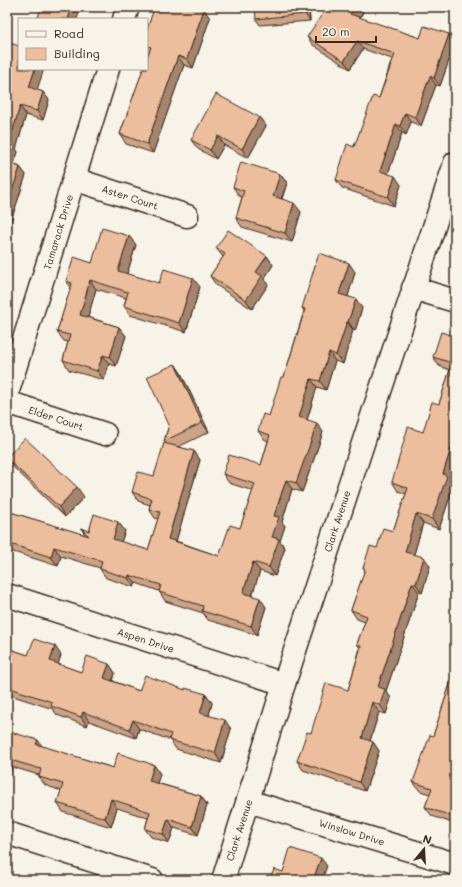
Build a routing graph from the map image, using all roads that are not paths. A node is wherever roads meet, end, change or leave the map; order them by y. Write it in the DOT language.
graph roads {
  1 [pos="128,7"];
  2 [pos="124,18"];
  3 [pos="108,70"];
  4 [pos="455,163"];
  5 [pos="74,179"];
  6 [pos="187,216"];
  7 [pos="413,288"];
  8 [pos="455,302"];
  9 [pos="7,394"];
  10 [pos="7,402"];
  11 [pos="105,434"];
  12 [pos="7,595"];
  13 [pos="284,684"];
  14 [pos="248,801"];
  15 [pos="7,833"];
  16 [pos="455,864"];
  17 [pos="152,880"];
  18 [pos="223,880"];
  1 -- 2 [label="street"];
  3 -- 5 [label="street, Tamarack Drive"];
  4 -- 7 [label="street, Clark Avenue"];
  5 -- 6 [label="street, Aster Court"];
  5 -- 9 [label="street, Tamarack Drive"];
  7 -- 8 [label="street"];
  7 -- 13 [label="street, Clark Avenue"];
  10 -- 11 [label="street, Elder Court"];
  12 -- 13 [label="street, Aspen Drive"];
  13 -- 14 [label="street, Clark Avenue"];
  14 -- 16 [label="street, Winslow Drive"];
  14 -- 18 [label="street, Clark Avenue"];
  15 -- 17 [label="street"];
}
